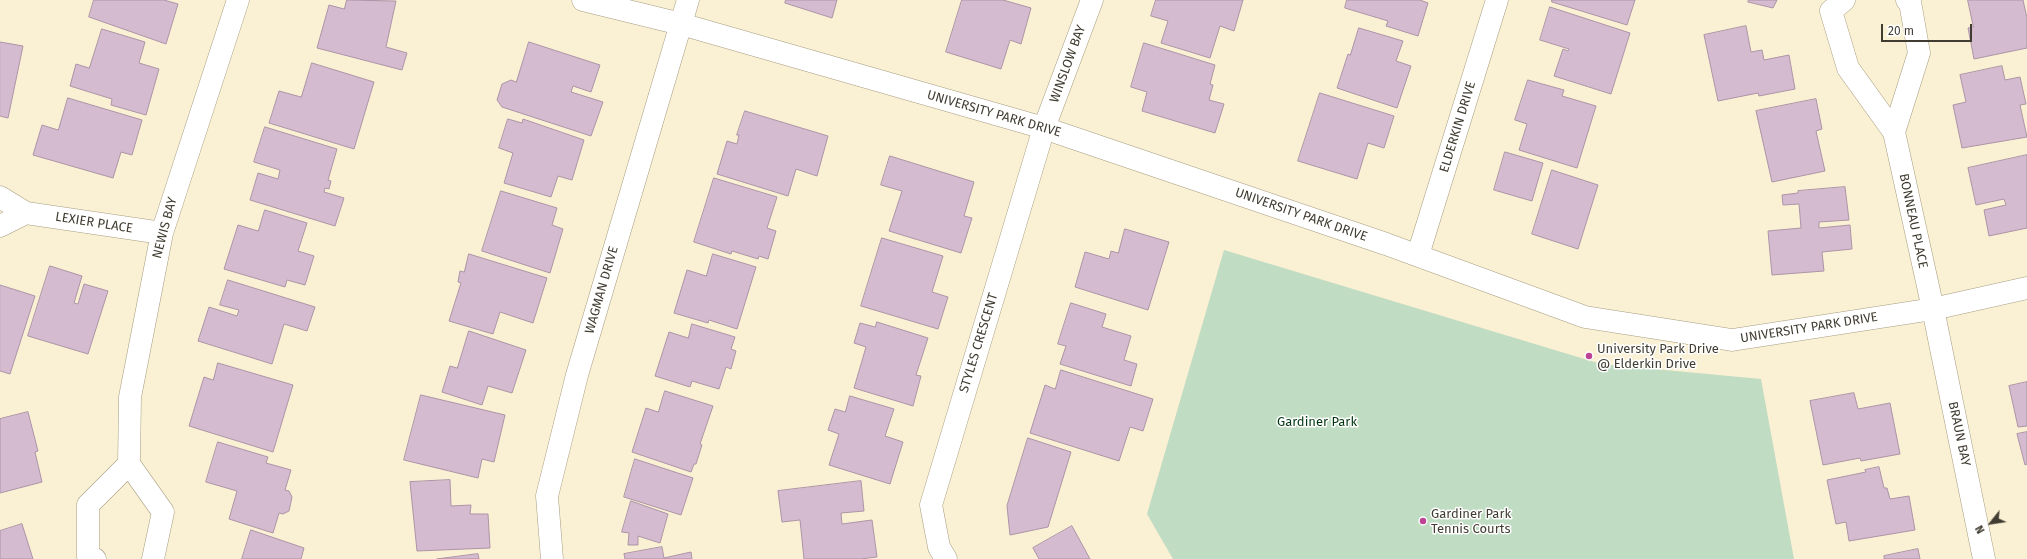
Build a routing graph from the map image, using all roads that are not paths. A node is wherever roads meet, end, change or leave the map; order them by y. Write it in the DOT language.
graph roads {
  1 [pos="238,0"];
  2 [pos="583,0"];
  3 [pos="688,0"];
  4 [pos="1092,0"];
  5 [pos="1497,0"];
  6 [pos="1844,0"];
  7 [pos="1907,0"];
  8 [pos="681,24"];
  9 [pos="1044,128"];
  10 [pos="1894,132"];
  11 [pos="0,196"];
  12 [pos="26,213"];
  13 [pos="0,226"];
  14 [pos="162,233"];
  15 [pos="1418,255"];
  16 [pos="2027,288"];
  17 [pos="1933,309"];
  18 [pos="129,464"];
  19 [pos="95,559"];
  20 [pos="153,559"];
  21 [pos="552,559"];
  22 [pos="946,559"];
  23 [pos="1984,559"];
  1 -- 14 [label="street, NEWIS BAY"];
  2 -- 8 [label="street, UNIVERSITY PARK DRIVE"];
  3 -- 8 [label="street, WAGMAN DRIVE"];
  4 -- 9 [label="street, WINSLOW BAY"];
  5 -- 15 [label="street, ELDERKIN DRIVE"];
  6 -- 10 [label="street, BONNEAU PLACE"];
  7 -- 10 [label="street, BONNEAU PLACE"];
  8 -- 9 [label="street, UNIVERSITY PARK DRIVE"];
  8 -- 21 [label="street, WAGMAN DRIVE"];
  9 -- 15 [label="street, UNIVERSITY PARK DRIVE"];
  9 -- 22 [label="street, STYLES CRESCENT"];
  10 -- 17 [label="street, BONNEAU PLACE"];
  11 -- 12 [label="street, LEXIER PLACE"];
  12 -- 13 [label="street"];
  12 -- 14 [label="street, LEXIER PLACE"];
  14 -- 18 [label="street, NEWIS BAY"];
  15 -- 17 [label="street, UNIVERSITY PARK DRIVE"];
  16 -- 17 [label="street, UNIVERSITY PARK DRIVE"];
  17 -- 23 [label="street, BRAUN BAY"];
  18 -- 19 [label="street"];
  18 -- 20 [label="street"];
}
